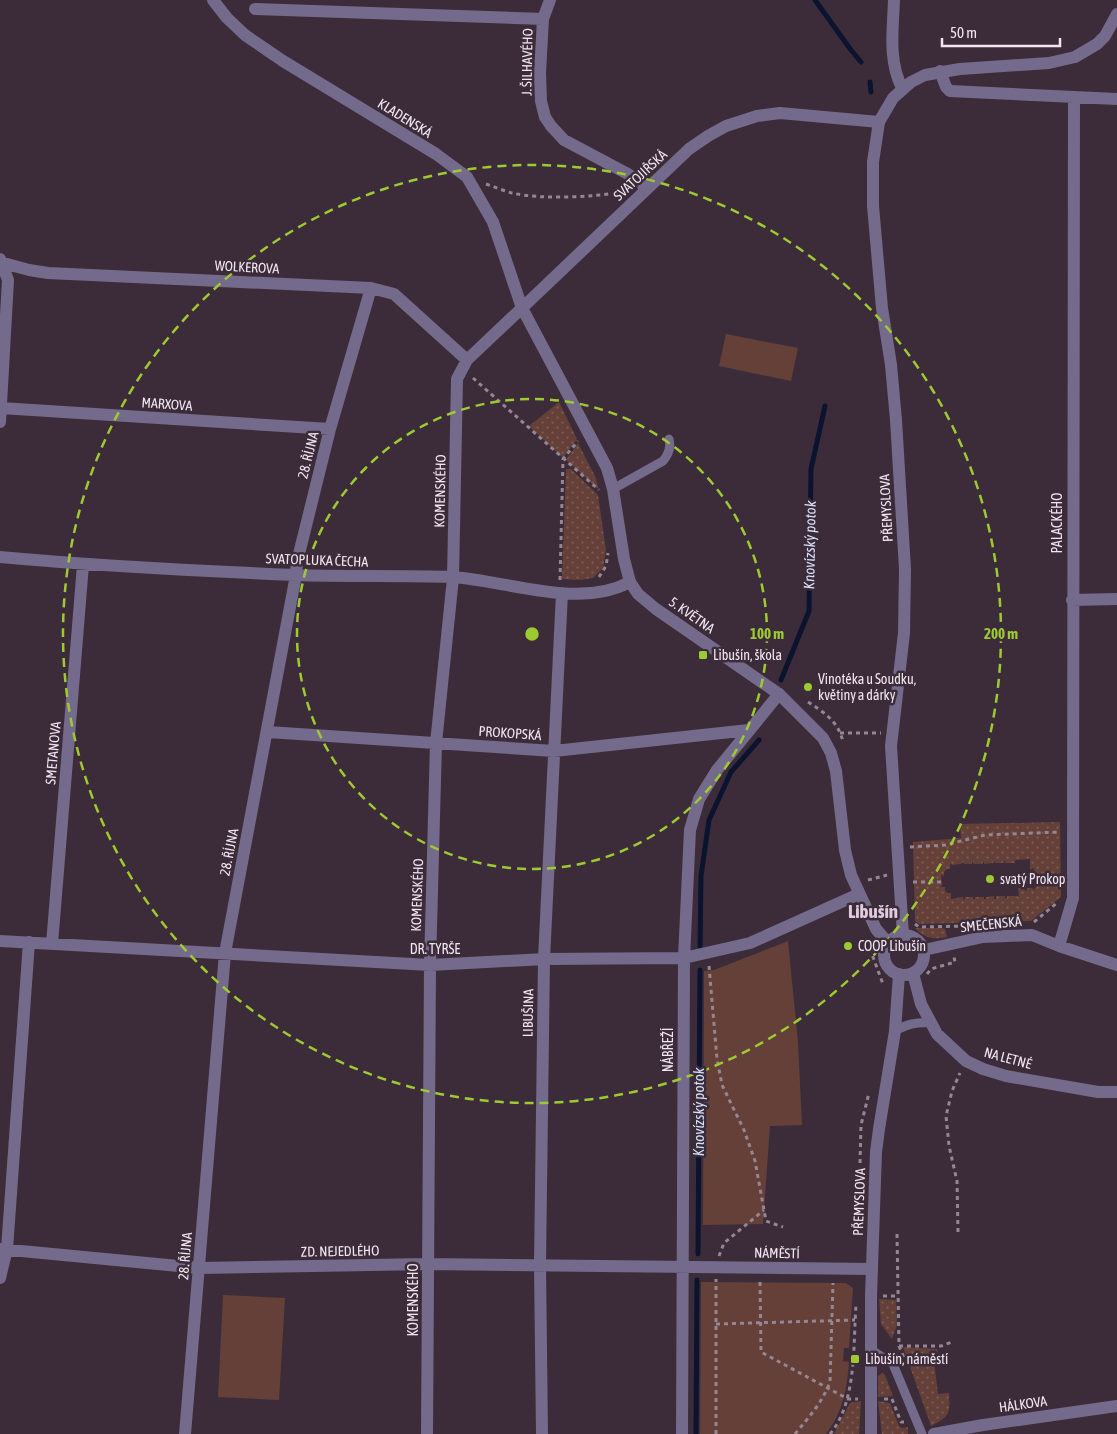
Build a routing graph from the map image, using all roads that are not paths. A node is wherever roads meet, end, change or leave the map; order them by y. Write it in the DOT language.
graph roads {
  1 [pos="213,0"];
  2 [pos="550,0"];
  3 [pos="894,0"];
  4 [pos="255,9"];
  5 [pos="1117,14"];
  6 [pos="543,20"];
  7 [pos="940,71"];
  8 [pos="902,88"];
  9 [pos="1074,98"];
  10 [pos="1117,99"];
  11 [pos="879,122"];
  12 [pos="647,188"];
  13 [pos="1,261"];
  14 [pos="371,288"];
  15 [pos="522,308"];
  16 [pos="467,360"];
  17 [pos="1,408"];
  18 [pos="0,422"];
  19 [pos="330,430"];
  20 [pos="669,439"];
  21 [pos="613,489"];
  22 [pos="0,556"];
  23 [pos="83,565"];
  24 [pos="296,575"];
  25 [pos="453,578"];
  26 [pos="630,582"];
  27 [pos="562,593"];
  28 [pos="1117,599"];
  29 [pos="1072,600"];
  30 [pos="779,694"];
  31 [pos="749,730"];
  32 [pos="268,732"];
  33 [pos="436,743"];
  34 [pos="554,751"];
  35 [pos="857,889"];
  36 [pos="903,935"];
  37 [pos="0,941"];
  38 [pos="29,942"];
  39 [pos="888,943"];
  40 [pos="52,944"];
  41 [pos="1059,946"];
  42 [pos="924,950"];
  43 [pos="225,953"];
  44 [pos="684,958"];
  45 [pos="544,959"];
  46 [pos="430,965"];
  47 [pos="1117,966"];
  48 [pos="913,973"];
  49 [pos="899,974"];
  50 [pos="931,1023"];
  51 [pos="895,1031"];
  52 [pos="1117,1092"];
  53 [pos="3,1249"];
  54 [pos="428,1264"];
  55 [pos="540,1265"];
  56 [pos="682,1267"];
  57 [pos="199,1268"];
  58 [pos="872,1269"];
  59 [pos="0,1278"];
  60 [pos="870,1349"];
  61 [pos="1117,1406"];
  62 [pos="185,1434"];
  63 [pos="427,1434"];
  64 [pos="542,1434"];
  65 [pos="682,1434"];
  66 [pos="871,1434"];
  67 [pos="922,1434"];
  68 [pos="934,1434"];
  1 -- 15 [label="street, KLADENSKÁ"];
  2 -- 6 [label="street"];
  3 -- 8 [label="street"];
  4 -- 6 [label="street, J. ŠILHAVÉHO"];
  5 -- 7 [label="street, PŘEMYSLOVA"];
  6 -- 12 [label="street, J. ŠILHAVÉHO"];
  7 -- 8 [label="street, PŘEMYSLOVA"];
  7 -- 9 [label="street"];
  8 -- 11 [label="street, PŘEMYSLOVA"];
  9 -- 10 [label="street"];
  9 -- 29 [label="street, PALACKÉHO"];
  11 -- 12 [label="street, SVATOJIŘSKÁ"];
  11 -- 36 [label="street, PŘEMYSLOVA"];
  12 -- 15 [label="street, SVATOJIŘSKÁ"];
  13 -- 14 [label="street, WOLKEROVA"];
  13 -- 17 [label="street"];
  14 -- 16 [label="street, WOLKEROVA"];
  14 -- 19 [label="street, 28. ŘÍJNA"];
  15 -- 16 [label="street, SVATOJIŘSKÁ"];
  15 -- 21 [label="street, 5. KVĚTNA"];
  16 -- 25 [label="street, KOMENSKÉHO"];
  17 -- 18 [label="street"];
  17 -- 19 [label="street, MARXOVA"];
  19 -- 24 [label="street, 28. ŘÍJNA"];
  20 -- 21 [label="lane"];
  21 -- 26 [label="street, 5. KVĚTNA"];
  22 -- 23 [label="street, SVATOPLUKA ČECHA"];
  23 -- 24 [label="street, SVATOPLUKA ČECHA"];
  23 -- 40 [label="street, SMETANOVA"];
  24 -- 25 [label="street, SVATOPLUKA ČECHA"];
  24 -- 32 [label="street, 28. ŘÍJNA"];
  25 -- 27 [label="street, SVATOPLUKA ČECHA"];
  25 -- 33 [label="street, KOMENSKÉHO"];
  26 -- 27 [label="street, SVATOPLUKA ČECHA"];
  26 -- 30 [label="street, 5. KVĚTNA"];
  27 -- 34 [label="street, LIBUŠINA"];
  28 -- 29 [label="street"];
  29 -- 41 [label="street, PALACKÉHO"];
  30 -- 31 [label="street, NÁBŘEŽÍ"];
  30 -- 35 [label="street, 5. KVĚTNA"];
  31 -- 34 [label="street, PROKOPSKÁ"];
  31 -- 44 [label="street, NÁBŘEŽÍ"];
  32 -- 33 [label="street, PROKOPSKÁ"];
  32 -- 43 [label="street, 28. ŘÍJNA"];
  33 -- 34 [label="street, PROKOPSKÁ"];
  33 -- 46 [label="street, KOMENSKÉHO"];
  34 -- 45 [label="street, LIBUŠINA"];
  35 -- 39 [label="street, 5. KVĚTNA"];
  35 -- 44 [label="street, DR. TYRŠE"];
  36 -- 39 [label="street"];
  36 -- 42 [label="street"];
  37 -- 38 [label="street, DR. TYRŠE"];
  38 -- 40 [label="street, DR. TYRŠE"];
  38 -- 53 [label="street"];
  39 -- 49 [label="street"];
  40 -- 43 [label="street, DR. TYRŠE"];
  41 -- 42 [label="street, SMEČENSKÁ"];
  41 -- 47 [label="street, SMEČENSKÁ"];
  42 -- 48 [label="street"];
  43 -- 46 [label="street, DR. TYRŠE"];
  43 -- 57 [label="street, 28. ŘÍJNA"];
  44 -- 45 [label="street, DR. TYRŠE"];
  44 -- 56 [label="street, NÁBŘEŽÍ"];
  45 -- 46 [label="street, DR. TYRŠE"];
  45 -- 55 [label="street, LIBUŠINA"];
  46 -- 54 [label="street, KOMENSKÉHO"];
  48 -- 49 [label="street"];
  48 -- 50 [label="street, NA LETNÉ"];
  49 -- 51 [label="street, PŘEMYSLOVA"];
  50 -- 51 [label="lane"];
  50 -- 52 [label="street, NA LETNÉ"];
  51 -- 58 [label="street, PŘEMYSLOVA"];
  53 -- 57 [label="street, ZD. NEJEDLÉHO"];
  53 -- 59 [label="street"];
  54 -- 55 [label="street, ZD. NEJEDLÉHO"];
  54 -- 57 [label="street, ZD. NEJEDLÉHO"];
  54 -- 63 [label="street, KOMENSKÉHO"];
  55 -- 56 [label="street, ZD. NEJEDLÉHO"];
  55 -- 64 [label="street, LIBUŠINA"];
  56 -- 58 [label="street, NÁMĚSTÍ"];
  56 -- 65 [label="street, NÁBŘEŽÍ"];
  57 -- 62 [label="street, 28. ŘÍJNA"];
  58 -- 60 [label="street, PŘEMYSLOVA"];
  60 -- 66 [label="street, PŘEMYSLOVA"];
  60 -- 67 [label="lane"];
  61 -- 68 [label="street, HÁLKOVA"];
}
